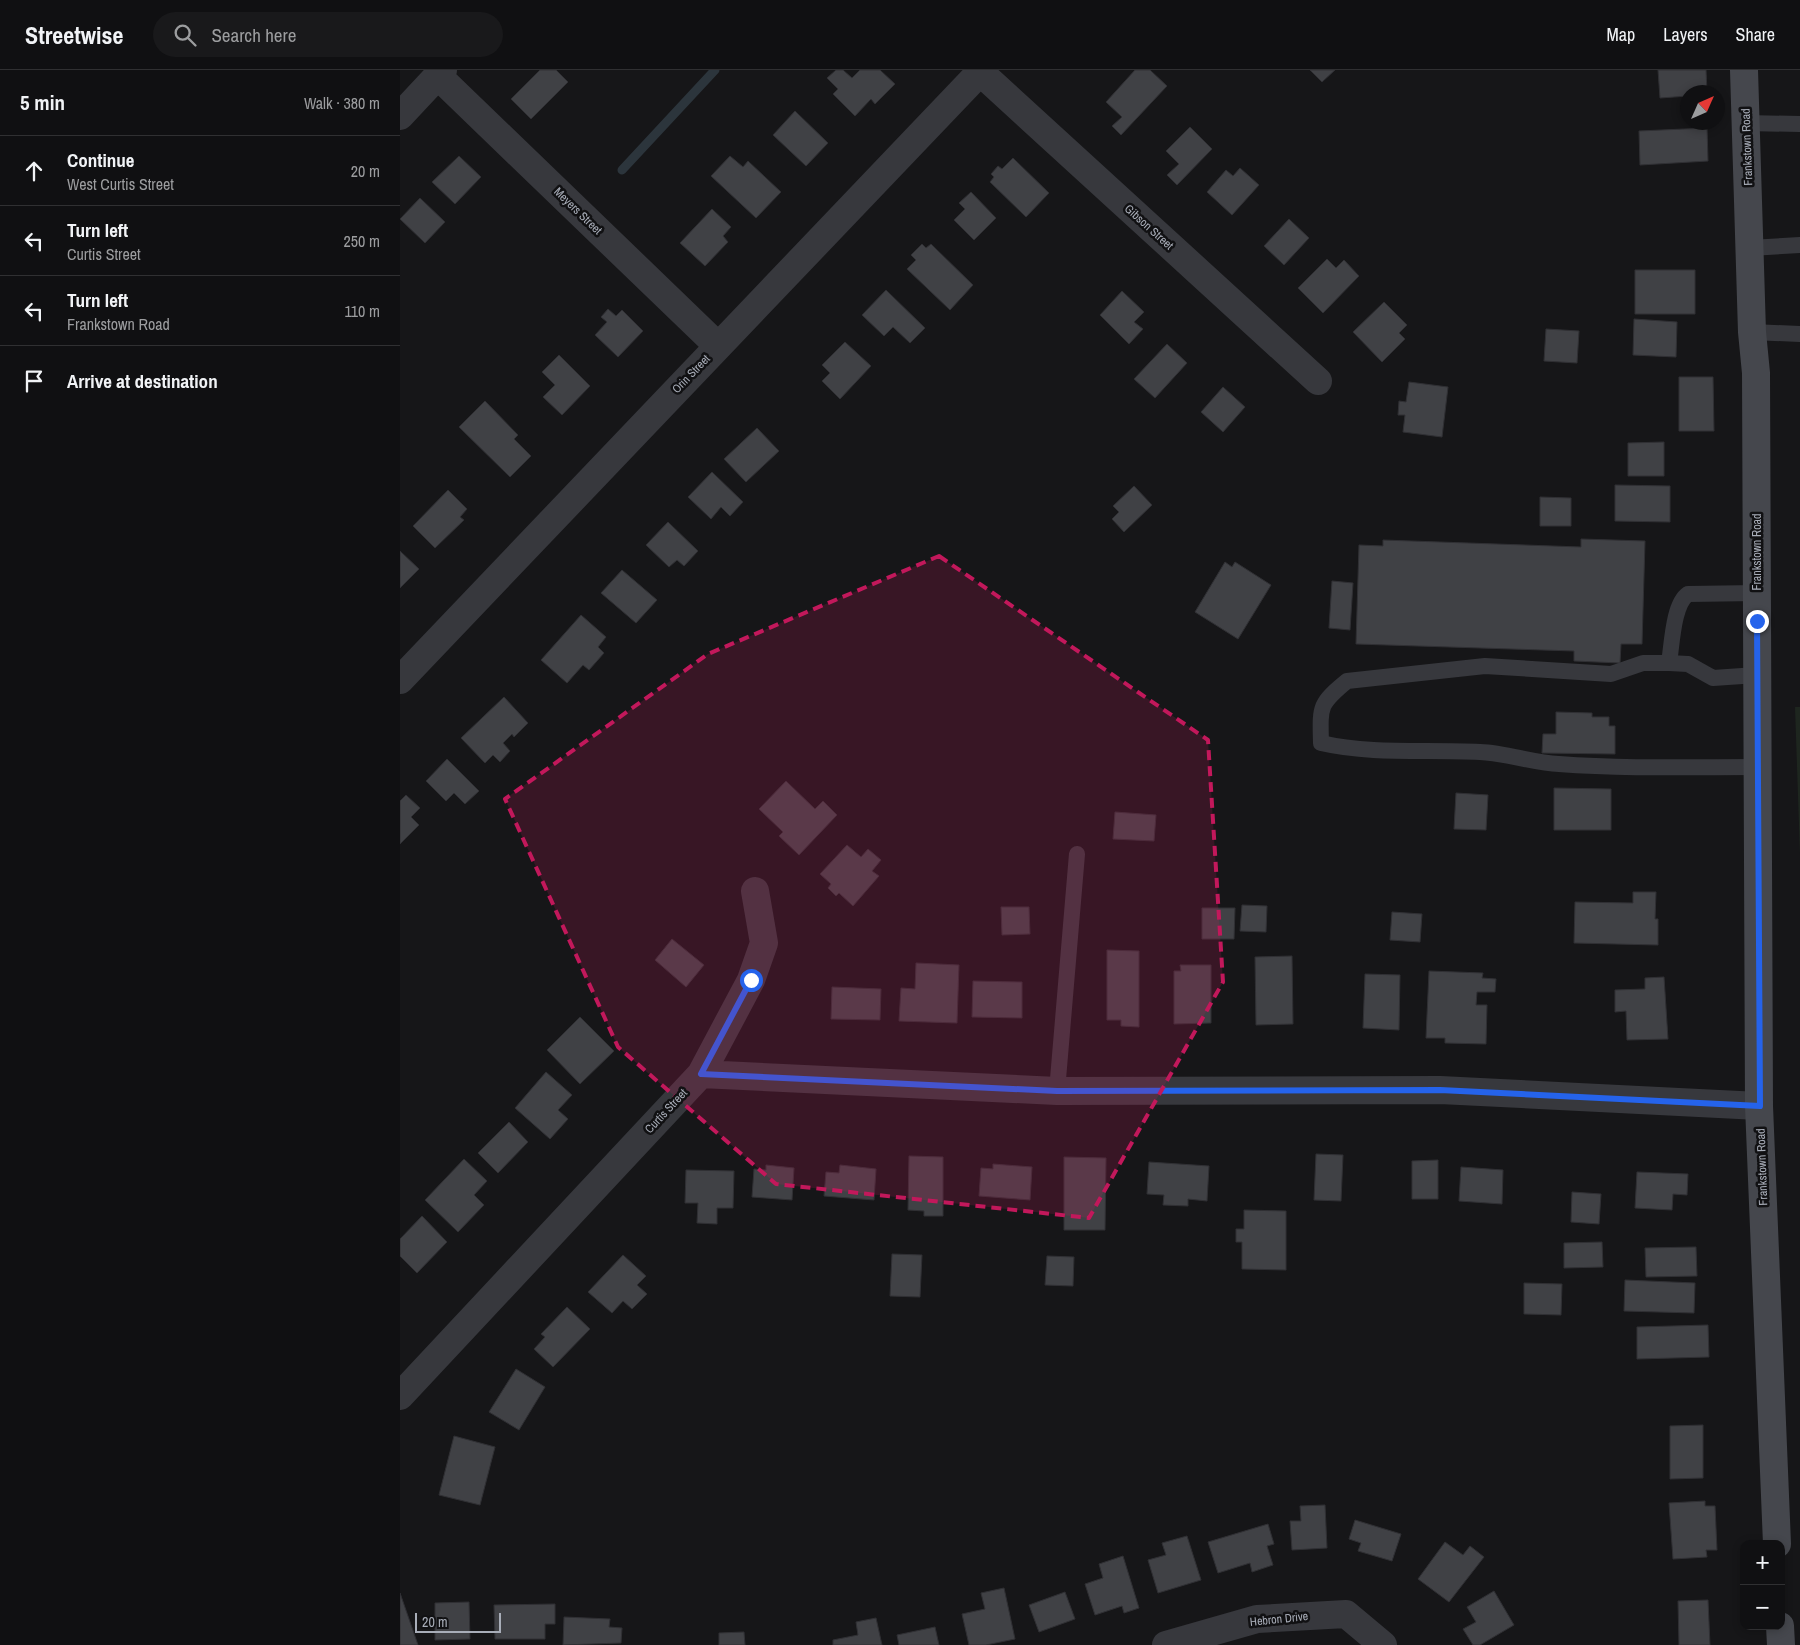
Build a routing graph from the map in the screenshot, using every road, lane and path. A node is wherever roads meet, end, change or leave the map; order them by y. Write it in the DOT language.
graph roads {
  1 [pos="1744,70"];
  2 [pos="981,71"];
  3 [pos="441,73"];
  4 [pos="400,116"];
  5 [pos="1746,123"];
  6 [pos="1800,124"];
  7 [pos="1800,245"];
  8 [pos="1750,248"];
  9 [pos="1752,332"];
  10 [pos="1800,334"];
  11 [pos="718,346"];
  12 [pos="1318,381"];
  13 [pos="1756,593"];
  14 [pos="1669,663"];
  15 [pos="1757,675"];
  16 [pos="400,680"];
  17 [pos="1758,767"];
  18 [pos="1077,854"];
  19 [pos="755,891"];
  20 [pos="701,1074"];
  21 [pos="1057,1091"];
  22 [pos="1760,1106"];
  23 [pos="400,1396"];
  24 [pos="1777,1540"];
  25 [pos="1780,1630"];
  26 [pos="1166,1645"];
  27 [pos="1383,1645"];
  28 [pos="1781,1645"];
  1 -- 5 [label="main road, Frankstown Road"];
  2 -- 11 [label="street, Orin Street"];
  2 -- 12 [label="street, Gibson Street"];
  3 -- 4 [label="street"];
  3 -- 11 [label="street, Meyers Street"];
  5 -- 6 [label="lane"];
  5 -- 8 [label="main road, Frankstown Road"];
  7 -- 8 [label="lane"];
  8 -- 9 [label="main road, Frankstown Road"];
  9 -- 10 [label="lane"];
  9 -- 13 [label="main road, Frankstown Road"];
  11 -- 16 [label="street, Orin Street"];
  13 -- 14 [label="lane"];
  13 -- 15 [label="main road, Frankstown Road"];
  14 -- 15 [label="lane"];
  14 -- 17 [label="lane"];
  15 -- 17 [label="main road, Frankstown Road"];
  17 -- 22 [label="main road, Frankstown Road"];
  18 -- 21 [label="lane"];
  19 -- 20 [label="street, Curtis Street"];
  20 -- 21 [label="street"];
  20 -- 23 [label="street, Curtis Street"];
  21 -- 22 [label="street"];
  22 -- 24 [label="main road, Frankstown Road"];
  25 -- 28 [label="main road"];
  26 -- 27 [label="street, Hebron Drive"];
}
